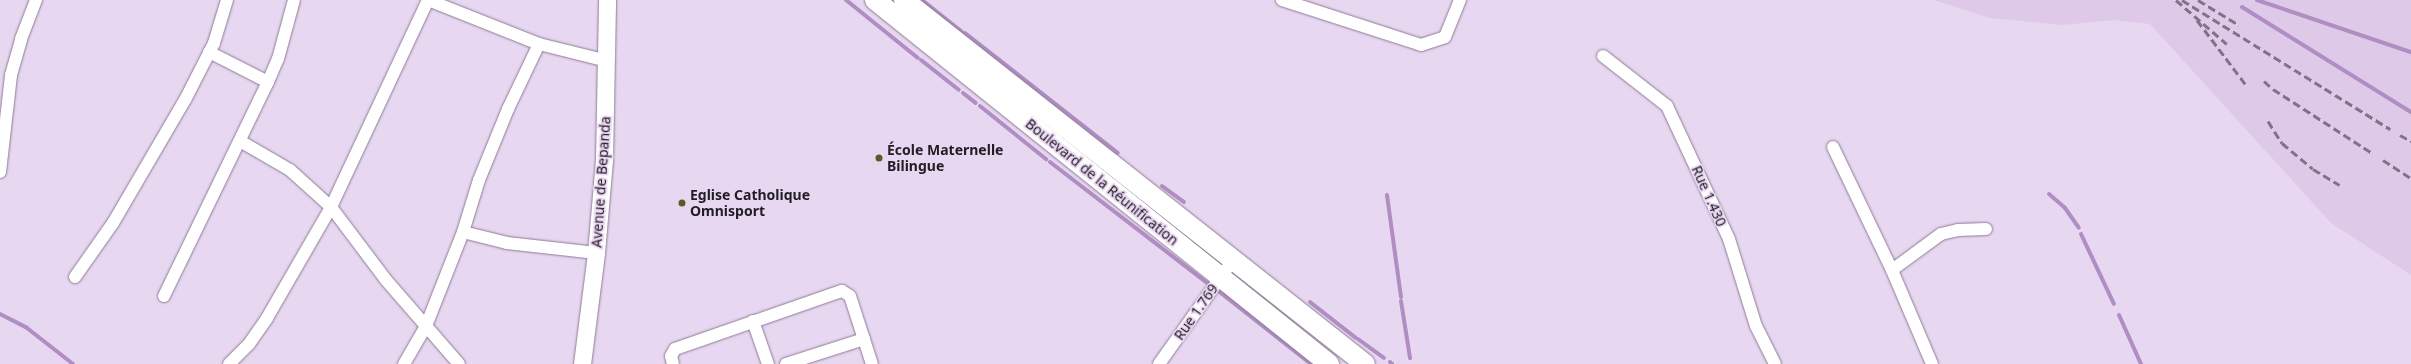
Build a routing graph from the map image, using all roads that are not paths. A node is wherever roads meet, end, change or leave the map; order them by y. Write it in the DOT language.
graph roads {
  1 [pos="36,0"];
  2 [pos="227,0"];
  3 [pos="294,0"];
  4 [pos="607,0"];
  5 [pos="875,0"];
  6 [pos="904,0"];
  7 [pos="1282,0"];
  8 [pos="1460,0"];
  9 [pos="539,44"];
  10 [pos="209,52"];
  11 [pos="1603,56"];
  12 [pos="608,61"];
  13 [pos="268,82"];
  14 [pos="240,141"];
  15 [pos="1833,147"];
  16 [pos="0,172"];
  17 [pos="331,207"];
  18 [pos="1986,229"];
  19 [pos="463,232"];
  20 [pos="596,253"];
  21 [pos="1233,260"];
  22 [pos="1892,270"];
  23 [pos="75,277"];
  24 [pos="1220,278"];
  25 [pos="164,296"];
  26 [pos="753,321"];
  27 [pos="426,326"];
  28 [pos="864,338"];
  29 [pos="1337,343"];
  30 [pos="1326,363"];
  31 [pos="229,364"];
  32 [pos="404,364"];
  33 [pos="459,364"];
  34 [pos="582,364"];
  35 [pos="673,364"];
  36 [pos="768,364"];
  37 [pos="786,364"];
  38 [pos="872,364"];
  39 [pos="1159,364"];
  40 [pos="1365,364"];
  41 [pos="1775,364"];
  42 [pos="1932,364"];
  1 -- 16 [label="street"];
  2 -- 10 [label="street"];
  3 -- 13 [label="street"];
  4 -- 12 [label="main road, Avenue de Bepanda"];
  5 -- 24 [label="main road, Boulevard de la Réunification"];
  6 -- 21 [label="main road"];
  7 -- 8 [label="street"];
  9 -- 12 [label="street"];
  9 -- 17 [label="street"];
  9 -- 19 [label="street"];
  10 -- 13 [label="street"];
  10 -- 23 [label="street"];
  11 -- 41 [label="street, Rue 1.430"];
  12 -- 20 [label="main road, Avenue de Bepanda"];
  13 -- 14 [label="street"];
  14 -- 17 [label="street"];
  14 -- 25 [label="street"];
  15 -- 22 [label="street"];
  17 -- 27 [label="street"];
  17 -- 31 [label="street"];
  18 -- 22 [label="street"];
  19 -- 20 [label="street"];
  19 -- 27 [label="street"];
  20 -- 34 [label="main road, Avenue de Bepanda"];
  21 -- 24 [label="street, Rue 1.769"];
  21 -- 29 [label="main road"];
  22 -- 42 [label="street"];
  24 -- 30 [label="main road, Boulevard de la Réunification"];
  24 -- 39 [label="street, Rue 1.769"];
  26 -- 28 [label="street"];
  26 -- 35 [label="street"];
  26 -- 36 [label="street"];
  27 -- 32 [label="street"];
  27 -- 33 [label="street"];
  28 -- 37 [label="street"];
  28 -- 38 [label="street"];
  29 -- 30 [label="street"];
  29 -- 40 [label="main road"];
}
